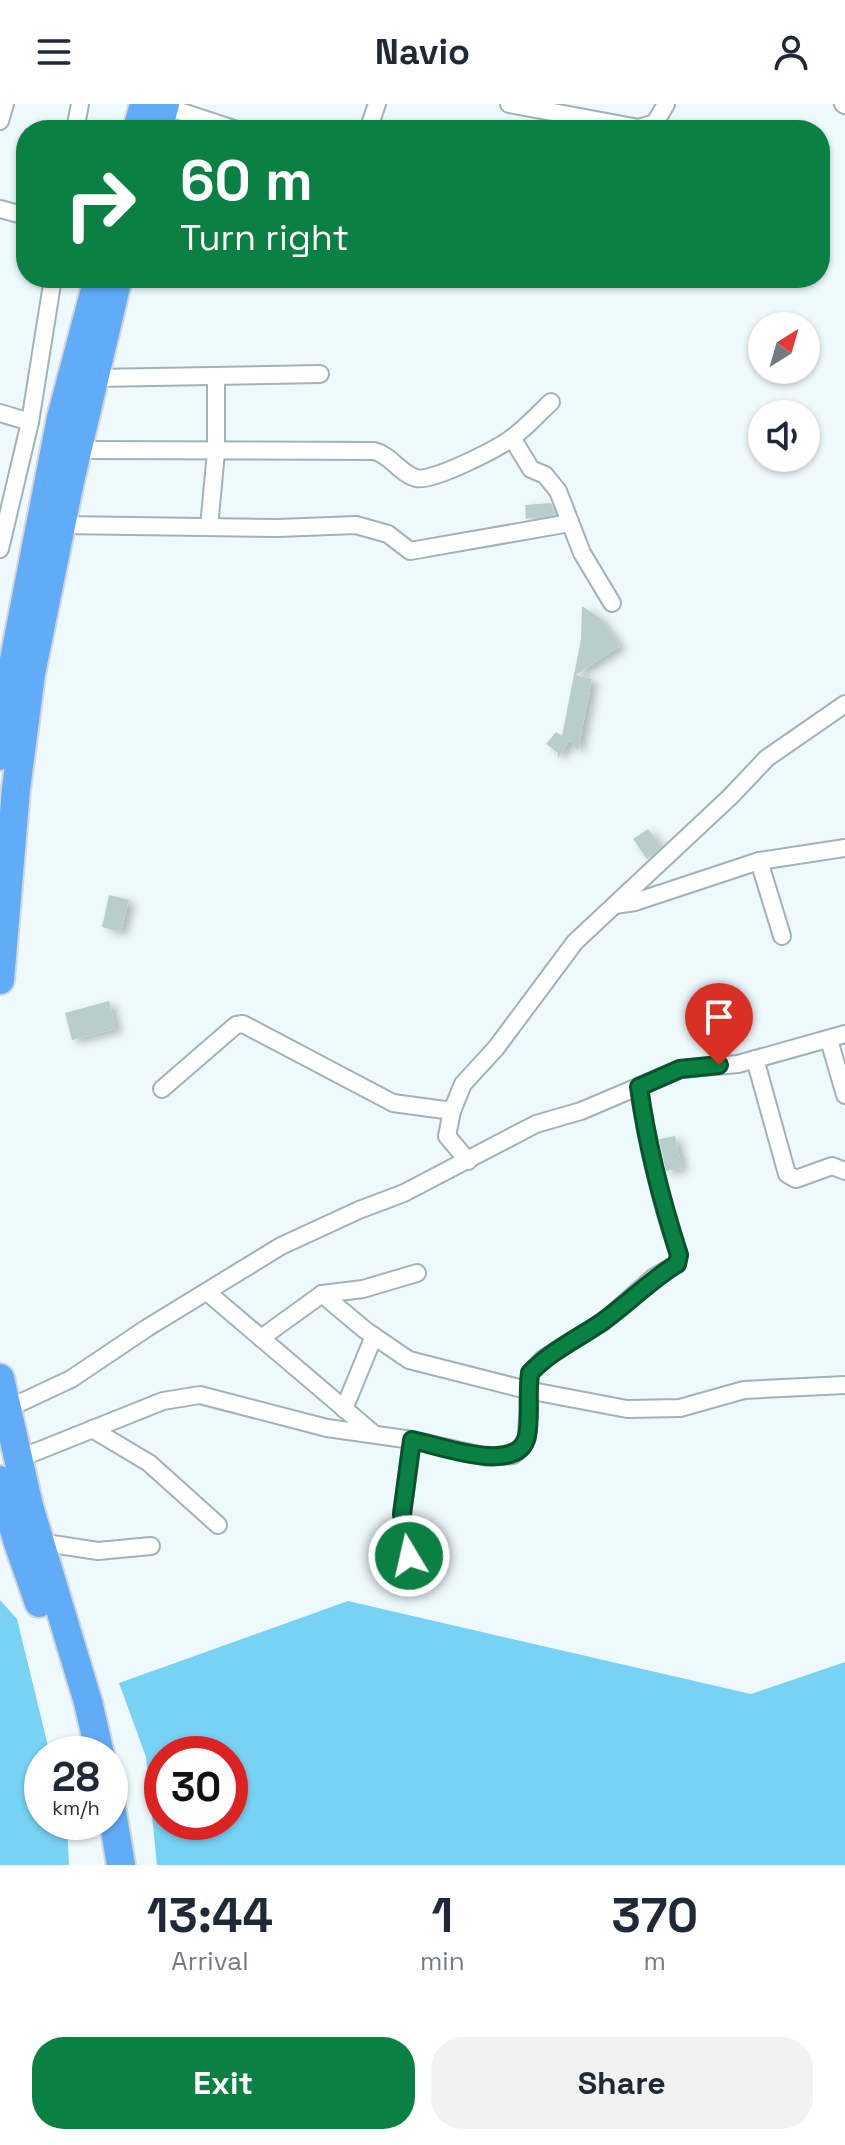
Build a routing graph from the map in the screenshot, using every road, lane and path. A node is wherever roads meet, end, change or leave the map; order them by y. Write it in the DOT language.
graph roads {
  1 [pos="5,104"];
  2 [pos="509,104"];
  3 [pos="158,111"];
  4 [pos="195,120"];
  5 [pos="596,120"];
  6 [pos="0,121"];
  7 [pos="51,288"];
  8 [pos="95,288"];
  9 [pos="116,288"];
  10 [pos="320,374"];
  11 [pos="216,376"];
  12 [pos="94,378"];
  13 [pos="551,402"];
  14 [pos="0,413"];
  15 [pos="30,422"];
  16 [pos="512,438"];
  17 [pos="77,450"];
  18 [pos="216,452"];
  19 [pos="570,523"];
  20 [pos="61,525"];
  21 [pos="209,527"];
  22 [pos="1,544"];
  23 [pos="612,603"];
  24 [pos="845,704"];
  25 [pos="0,756"];
  26 [pos="845,848"];
  27 [pos="759,861"];
  28 [pos="615,905"];
  29 [pos="782,936"];
  30 [pos="0,980"];
  31 [pos="837,1037"];
  32 [pos="755,1059"];
  33 [pos="639,1087"];
  34 [pos="162,1089"];
  35 [pos="845,1095"];
  36 [pos="452,1111"];
  37 [pos="468,1161"];
  38 [pos="844,1168"];
  39 [pos="417,1273"];
  40 [pos="207,1292"];
  41 [pos="322,1294"];
  42 [pos="374,1336"];
  43 [pos="261,1338"];
  44 [pos="0,1378"];
  45 [pos="845,1385"];
  46 [pos="527,1390"];
  47 [pos="7,1409"];
  48 [pos="344,1409"];
  49 [pos="92,1429"];
  50 [pos="377,1437"];
  51 [pos="412,1440"];
  52 [pos="9,1469"];
  53 [pos="218,1525"];
  54 [pos="19,1539"];
  55 [pos="151,1546"];
  56 [pos="409,1556"];
  57 [pos="77,1736"];
  58 [pos="96,1736"];
  59 [pos="100,1840"];
  60 [pos="117,1840"];
  61 [pos="103,1865"];
  62 [pos="121,1865"];
  1 -- 6 [label="street"];
  2 -- 5 [label="street"];
  3 -- 4 [label="street"];
  7 -- 15 [label="street"];
  8 -- 25 [label="highway"];
  9 -- 12 [label="highway"];
  10 -- 11 [label="street"];
  11 -- 12 [label="street"];
  11 -- 18 [label="street"];
  12 -- 17 [label="highway"];
  13 -- 16 [label="street"];
  14 -- 15 [label="street"];
  15 -- 22 [label="street"];
  16 -- 18 [label="street"];
  16 -- 19 [label="street"];
  17 -- 18 [label="street"];
  17 -- 20 [label="highway"];
  18 -- 21 [label="street"];
  19 -- 21 [label="street"];
  19 -- 23 [label="street"];
  20 -- 21 [label="street"];
  20 -- 30 [label="highway"];
  24 -- 28 [label="street"];
  26 -- 27 [label="street"];
  27 -- 28 [label="street"];
  27 -- 29 [label="street"];
  28 -- 36 [label="street"];
  31 -- 32 [label="street"];
  31 -- 35 [label="street"];
  32 -- 33 [label="street"];
  32 -- 38 [label="street"];
  33 -- 37 [label="street"];
  33 -- 46 [label="street"];
  34 -- 36 [label="street"];
  36 -- 37 [label="street"];
  37 -- 40 [label="street"];
  39 -- 41 [label="street"];
  40 -- 43 [label="street"];
  40 -- 47 [label="street"];
  41 -- 42 [label="street"];
  41 -- 43 [label="street"];
  42 -- 46 [label="street"];
  42 -- 48 [label="street"];
  43 -- 48 [label="street"];
  44 -- 47 [label="highway"];
  45 -- 46 [label="street"];
  46 -- 51 [label="street"];
  47 -- 52 [label="highway"];
  48 -- 50 [label="street"];
  49 -- 50 [label="street"];
  49 -- 52 [label="street"];
  49 -- 53 [label="street"];
  50 -- 51 [label="street"];
  51 -- 56 [label="street"];
  52 -- 54 [label="highway"];
  54 -- 55 [label="street"];
  54 -- 57 [label="highway"];
  54 -- 58 [label="highway"];
  59 -- 61 [label="highway"];
  60 -- 62 [label="highway"];
}
